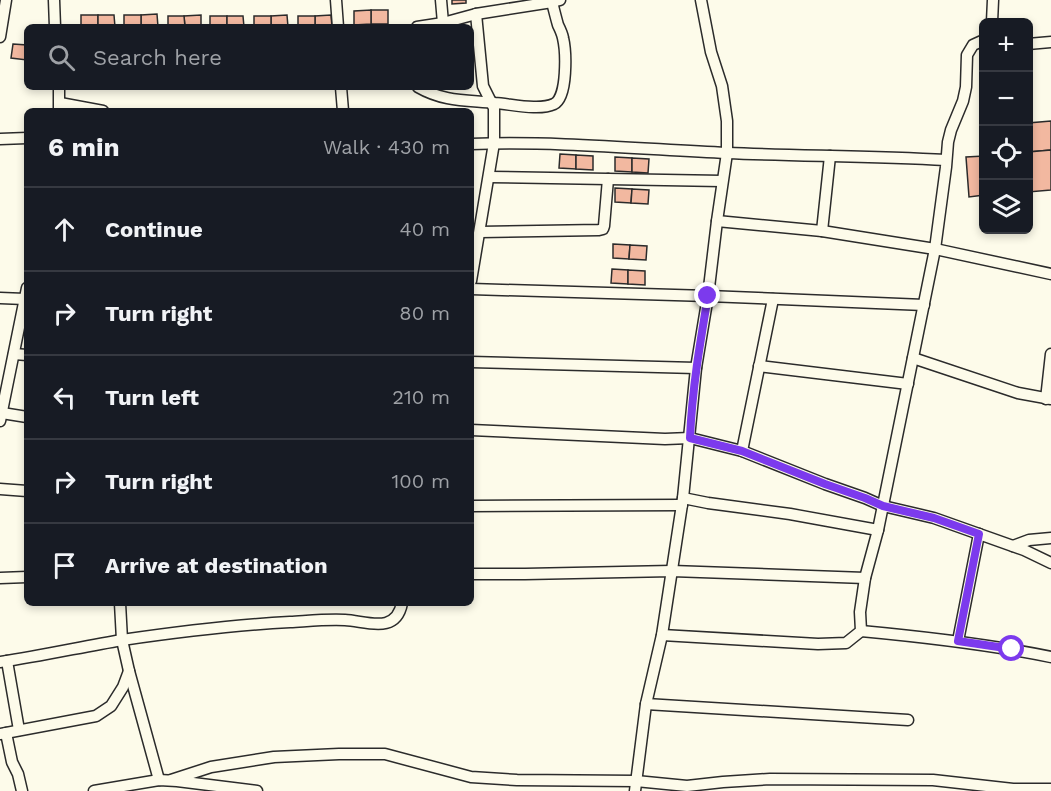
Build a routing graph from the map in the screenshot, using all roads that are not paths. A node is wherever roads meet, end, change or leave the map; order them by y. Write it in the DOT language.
graph roads {
  1 [pos="6,0"];
  2 [pos="54,0"];
  3 [pos="336,0"];
  4 [pos="441,0"];
  5 [pos="700,0"];
  6 [pos="993,0"];
  7 [pos="556,1"];
  8 [pos="516,4"];
  9 [pos="476,14"];
  10 [pos="992,18"];
  11 [pos="443,23"];
  12 [pos="55,24"];
  13 [pos="338,24"];
  14 [pos="436,24"];
  15 [pos="0,37"];
  16 [pos="979,42"];
  17 [pos="1051,42"];
  18 [pos="1033,44"];
  19 [pos="59,90"];
  20 [pos="341,90"];
  21 [pos="425,90"];
  22 [pos="491,102"];
  23 [pos="60,107"];
  24 [pos="343,108"];
  25 [pos="24,138"];
  26 [pos="0,139"];
  27 [pos="494,143"];
  28 [pos="474,144"];
  29 [pos="727,153"];
  30 [pos="830,156"];
  31 [pos="946,160"];
  32 [pos="489,177"];
  33 [pos="608,179"];
  34 [pos="722,182"];
  35 [pos="477,218"];
  36 [pos="717,220"];
  37 [pos="822,231"];
  38 [pos="480,232"];
  39 [pos="935,249"];
  40 [pos="474,265"];
  41 [pos="1051,274"];
  42 [pos="474,289"];
  43 [pos="24,293"];
  44 [pos="708,296"];
  45 [pos="0,298"];
  46 [pos="772,298"];
  47 [pos="24,303"];
  48 [pos="924,305"];
  49 [pos="14,354"];
  50 [pos="1051,354"];
  51 [pos="24,355"];
  52 [pos="913,358"];
  53 [pos="474,362"];
  54 [pos="759,366"];
  55 [pos="696,368"];
  56 [pos="908,384"];
  57 [pos="1049,399"];
  58 [pos="1,417"];
  59 [pos="24,417"];
  60 [pos="474,430"];
  61 [pos="690,438"];
  62 [pos="742,451"];
  63 [pos="0,489"];
  64 [pos="24,491"];
  65 [pos="683,502"];
  66 [pos="474,506"];
  67 [pos="883,506"];
  68 [pos="878,530"];
  69 [pos="979,534"];
  70 [pos="1051,538"];
  71 [pos="1013,546"];
  72 [pos="1051,563"];
  73 [pos="672,571"];
  74 [pos="474,574"];
  75 [pos="24,577"];
  76 [pos="0,578"];
  77 [pos="865,578"];
  78 [pos="120,606"];
  79 [pos="401,606"];
  80 [pos="861,631"];
  81 [pos="662,635"];
  82 [pos="122,640"];
  83 [pos="958,641"];
  84 [pos="1051,657"];
  85 [pos="4,662"];
  86 [pos="129,671"];
  87 [pos="646,704"];
  88 [pos="908,720"];
  89 [pos="19,730"];
  90 [pos="3,733"];
  91 [pos="171,780"];
  92 [pos="154,781"];
  93 [pos="516,785"];
  94 [pos="636,786"];
  95 [pos="1051,789"];
  96 [pos="22,791"];
  97 [pos="94,791"];
  98 [pos="137,791"];
  99 [pos="257,791"];
  1 -- 15 [label="street"];
  2 -- 12 [label="street"];
  3 -- 13 [label="street"];
  4 -- 11 [label="street"];
  5 -- 29 [label="street"];
  6 -- 10 [label="street"];
  7 -- 8 [label="street"];
  7 -- 22 [label="street"];
  8 -- 9 [label="street"];
  9 -- 11 [label="street"];
  9 -- 22 [label="street"];
  11 -- 14 [label="street"];
  16 -- 31 [label="street"];
  17 -- 18 [label="street"];
  19 -- 23 [label="street"];
  20 -- 24 [label="street"];
  21 -- 22 [label="street"];
  22 -- 27 [label="street"];
  25 -- 26 [label="street"];
  27 -- 28 [label="street"];
  27 -- 29 [label="street"];
  27 -- 32 [label="street"];
  29 -- 30 [label="street"];
  29 -- 34 [label="street"];
  30 -- 31 [label="street"];
  30 -- 37 [label="street"];
  31 -- 39 [label="street"];
  32 -- 33 [label="street"];
  32 -- 35 [label="street"];
  33 -- 34 [label="street"];
  33 -- 38 [label="street"];
  34 -- 36 [label="street"];
  35 -- 38 [label="street"];
  36 -- 37 [label="street"];
  36 -- 44 [label="street"];
  37 -- 39 [label="street"];
  38 -- 40 [label="street"];
  39 -- 41 [label="street"];
  39 -- 48 [label="street"];
  42 -- 44 [label="street"];
  43 -- 45 [label="street"];
  44 -- 46 [label="street"];
  44 -- 55 [label="street"];
  46 -- 48 [label="street"];
  46 -- 54 [label="street"];
  47 -- 49 [label="street"];
  48 -- 52 [label="street"];
  49 -- 51 [label="street"];
  49 -- 58 [label="street"];
  50 -- 57 [label="street"];
  52 -- 56 [label="street"];
  52 -- 57 [label="street"];
  53 -- 55 [label="street"];
  54 -- 56 [label="street"];
  54 -- 62 [label="street"];
  55 -- 61 [label="street"];
  56 -- 67 [label="street"];
  58 -- 59 [label="street"];
  60 -- 61 [label="street"];
  61 -- 62 [label="street"];
  61 -- 65 [label="street"];
  62 -- 67 [label="street"];
  63 -- 64 [label="street"];
  65 -- 66 [label="street"];
  65 -- 68 [label="street"];
  65 -- 73 [label="street"];
  67 -- 68 [label="street"];
  67 -- 69 [label="street"];
  68 -- 77 [label="street"];
  69 -- 71 [label="street"];
  69 -- 83 [label="street"];
  70 -- 71 [label="street"];
  71 -- 72 [label="street"];
  73 -- 74 [label="street"];
  73 -- 77 [label="street"];
  73 -- 81 [label="street"];
  75 -- 76 [label="street"];
  77 -- 80 [label="street"];
  78 -- 82 [label="street"];
  79 -- 82 [label="street"];
  80 -- 81 [label="street"];
  80 -- 83 [label="street"];
  81 -- 87 [label="street"];
  82 -- 85 [label="street"];
  82 -- 86 [label="street"];
  83 -- 84 [label="street"];
  85 -- 89 [label="street"];
  86 -- 89 [label="street"];
  86 -- 92 [label="street"];
  87 -- 88 [label="street"];
  87 -- 94 [label="street"];
  89 -- 90 [label="street"];
  90 -- 96 [label="street"];
  91 -- 92 [label="street"];
  91 -- 93 [label="street"];
  91 -- 99 [label="street"];
  92 -- 97 [label="street"];
  92 -- 98 [label="street"];
  93 -- 94 [label="street"];
  94 -- 95 [label="street"];
}
